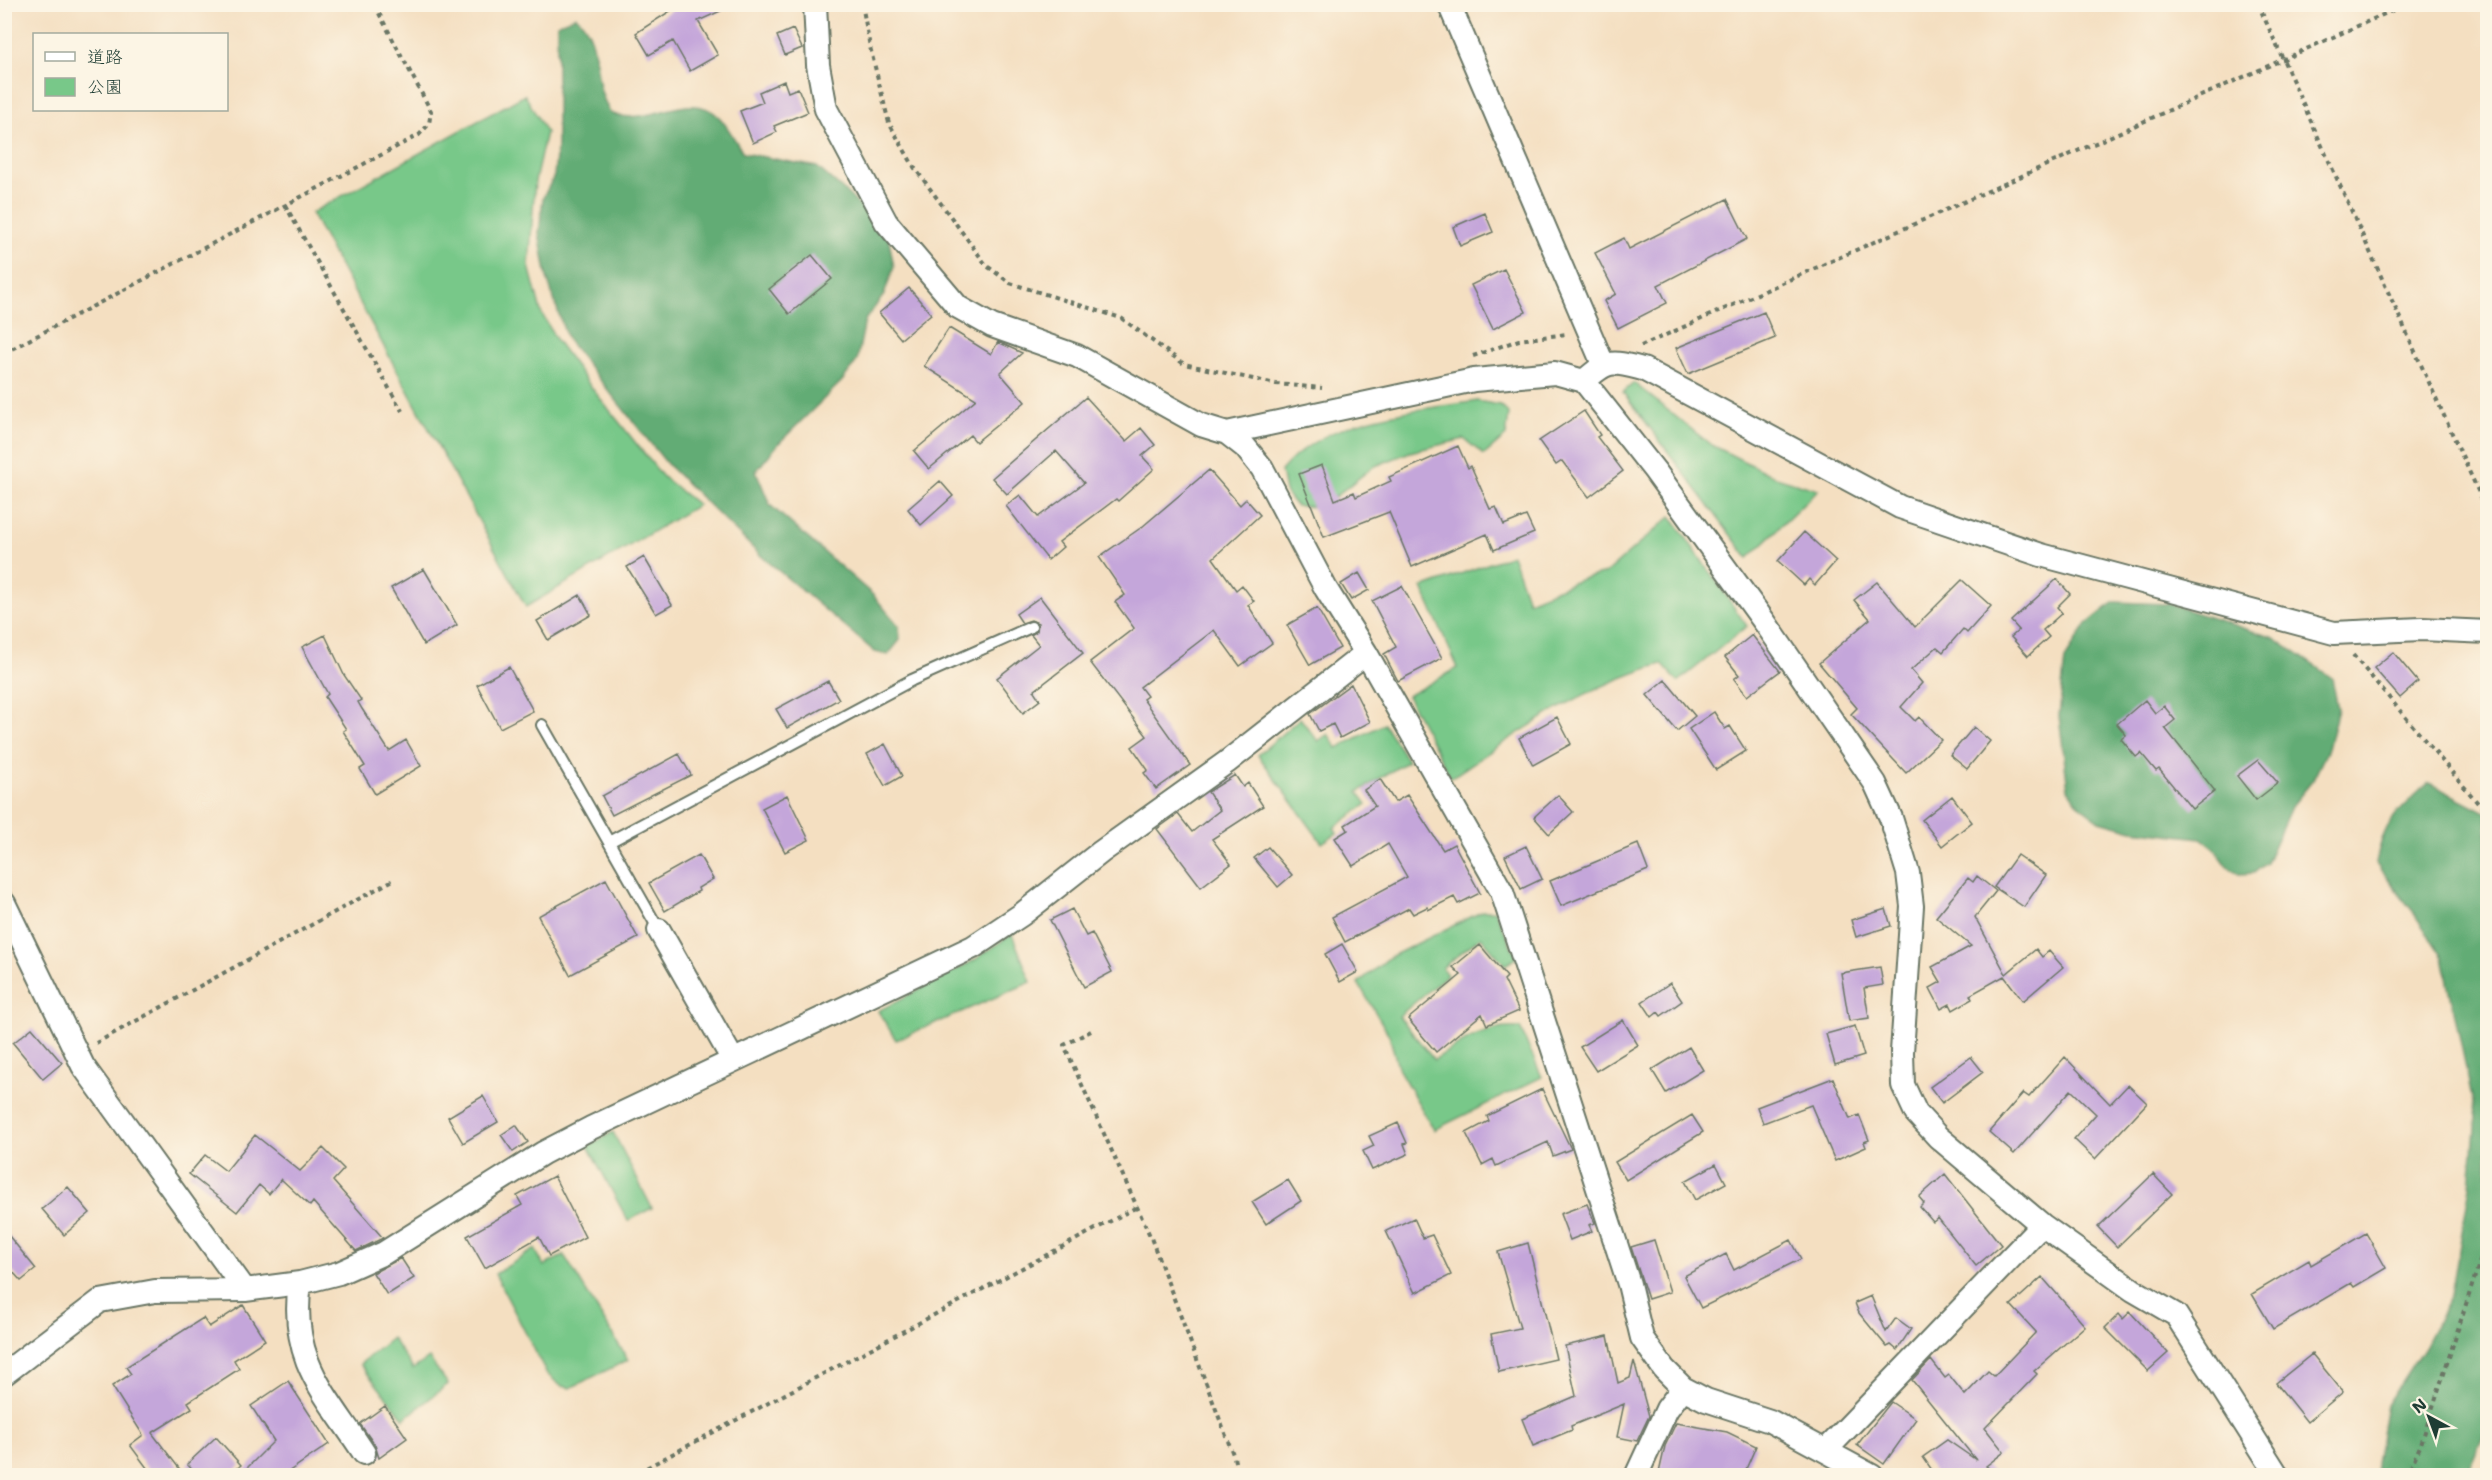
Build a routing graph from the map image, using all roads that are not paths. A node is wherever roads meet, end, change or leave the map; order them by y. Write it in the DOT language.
graph roads {
  1 [pos="815,4"];
  2 [pos="1449,4"];
  3 [pos="1603,364"];
  4 [pos="1584,381"];
  5 [pos="1227,433"];
  6 [pos="1031,627"];
  7 [pos="2487,632"];
  8 [pos="1366,653"];
  9 [pos="542,725"];
  10 [pos="609,842"];
  11 [pos="4,903"];
  12 [pos="659,930"];
  13 [pos="733,1060"];
  14 [pos="2042,1224"];
  15 [pos="300,1284"];
  16 [pos="246,1290"];
  17 [pos="4,1374"];
  18 [pos="1683,1388"];
  19 [pos="1826,1450"];
  20 [pos="364,1453"];
  21 [pos="1636,1476"];
  22 [pos="1872,1476"];
  23 [pos="2278,1476"];
  1 -- 5 [label="street"];
  2 -- 3 [label="street"];
  3 -- 4 [label="street"];
  3 -- 7 [label="street"];
  4 -- 5 [label="street"];
  4 -- 14 [label="street"];
  5 -- 8 [label="street"];
  6 -- 10 [label="lane"];
  8 -- 13 [label="street"];
  8 -- 18 [label="street"];
  9 -- 10 [label="lane"];
  10 -- 12 [label="lane"];
  11 -- 16 [label="street"];
  12 -- 13 [label="street"];
  13 -- 15 [label="street"];
  14 -- 19 [label="street"];
  14 -- 23 [label="street"];
  15 -- 16 [label="street"];
  15 -- 20 [label="street"];
  16 -- 17 [label="street"];
  18 -- 19 [label="street"];
  18 -- 21 [label="street"];
  19 -- 22 [label="street"];
}
